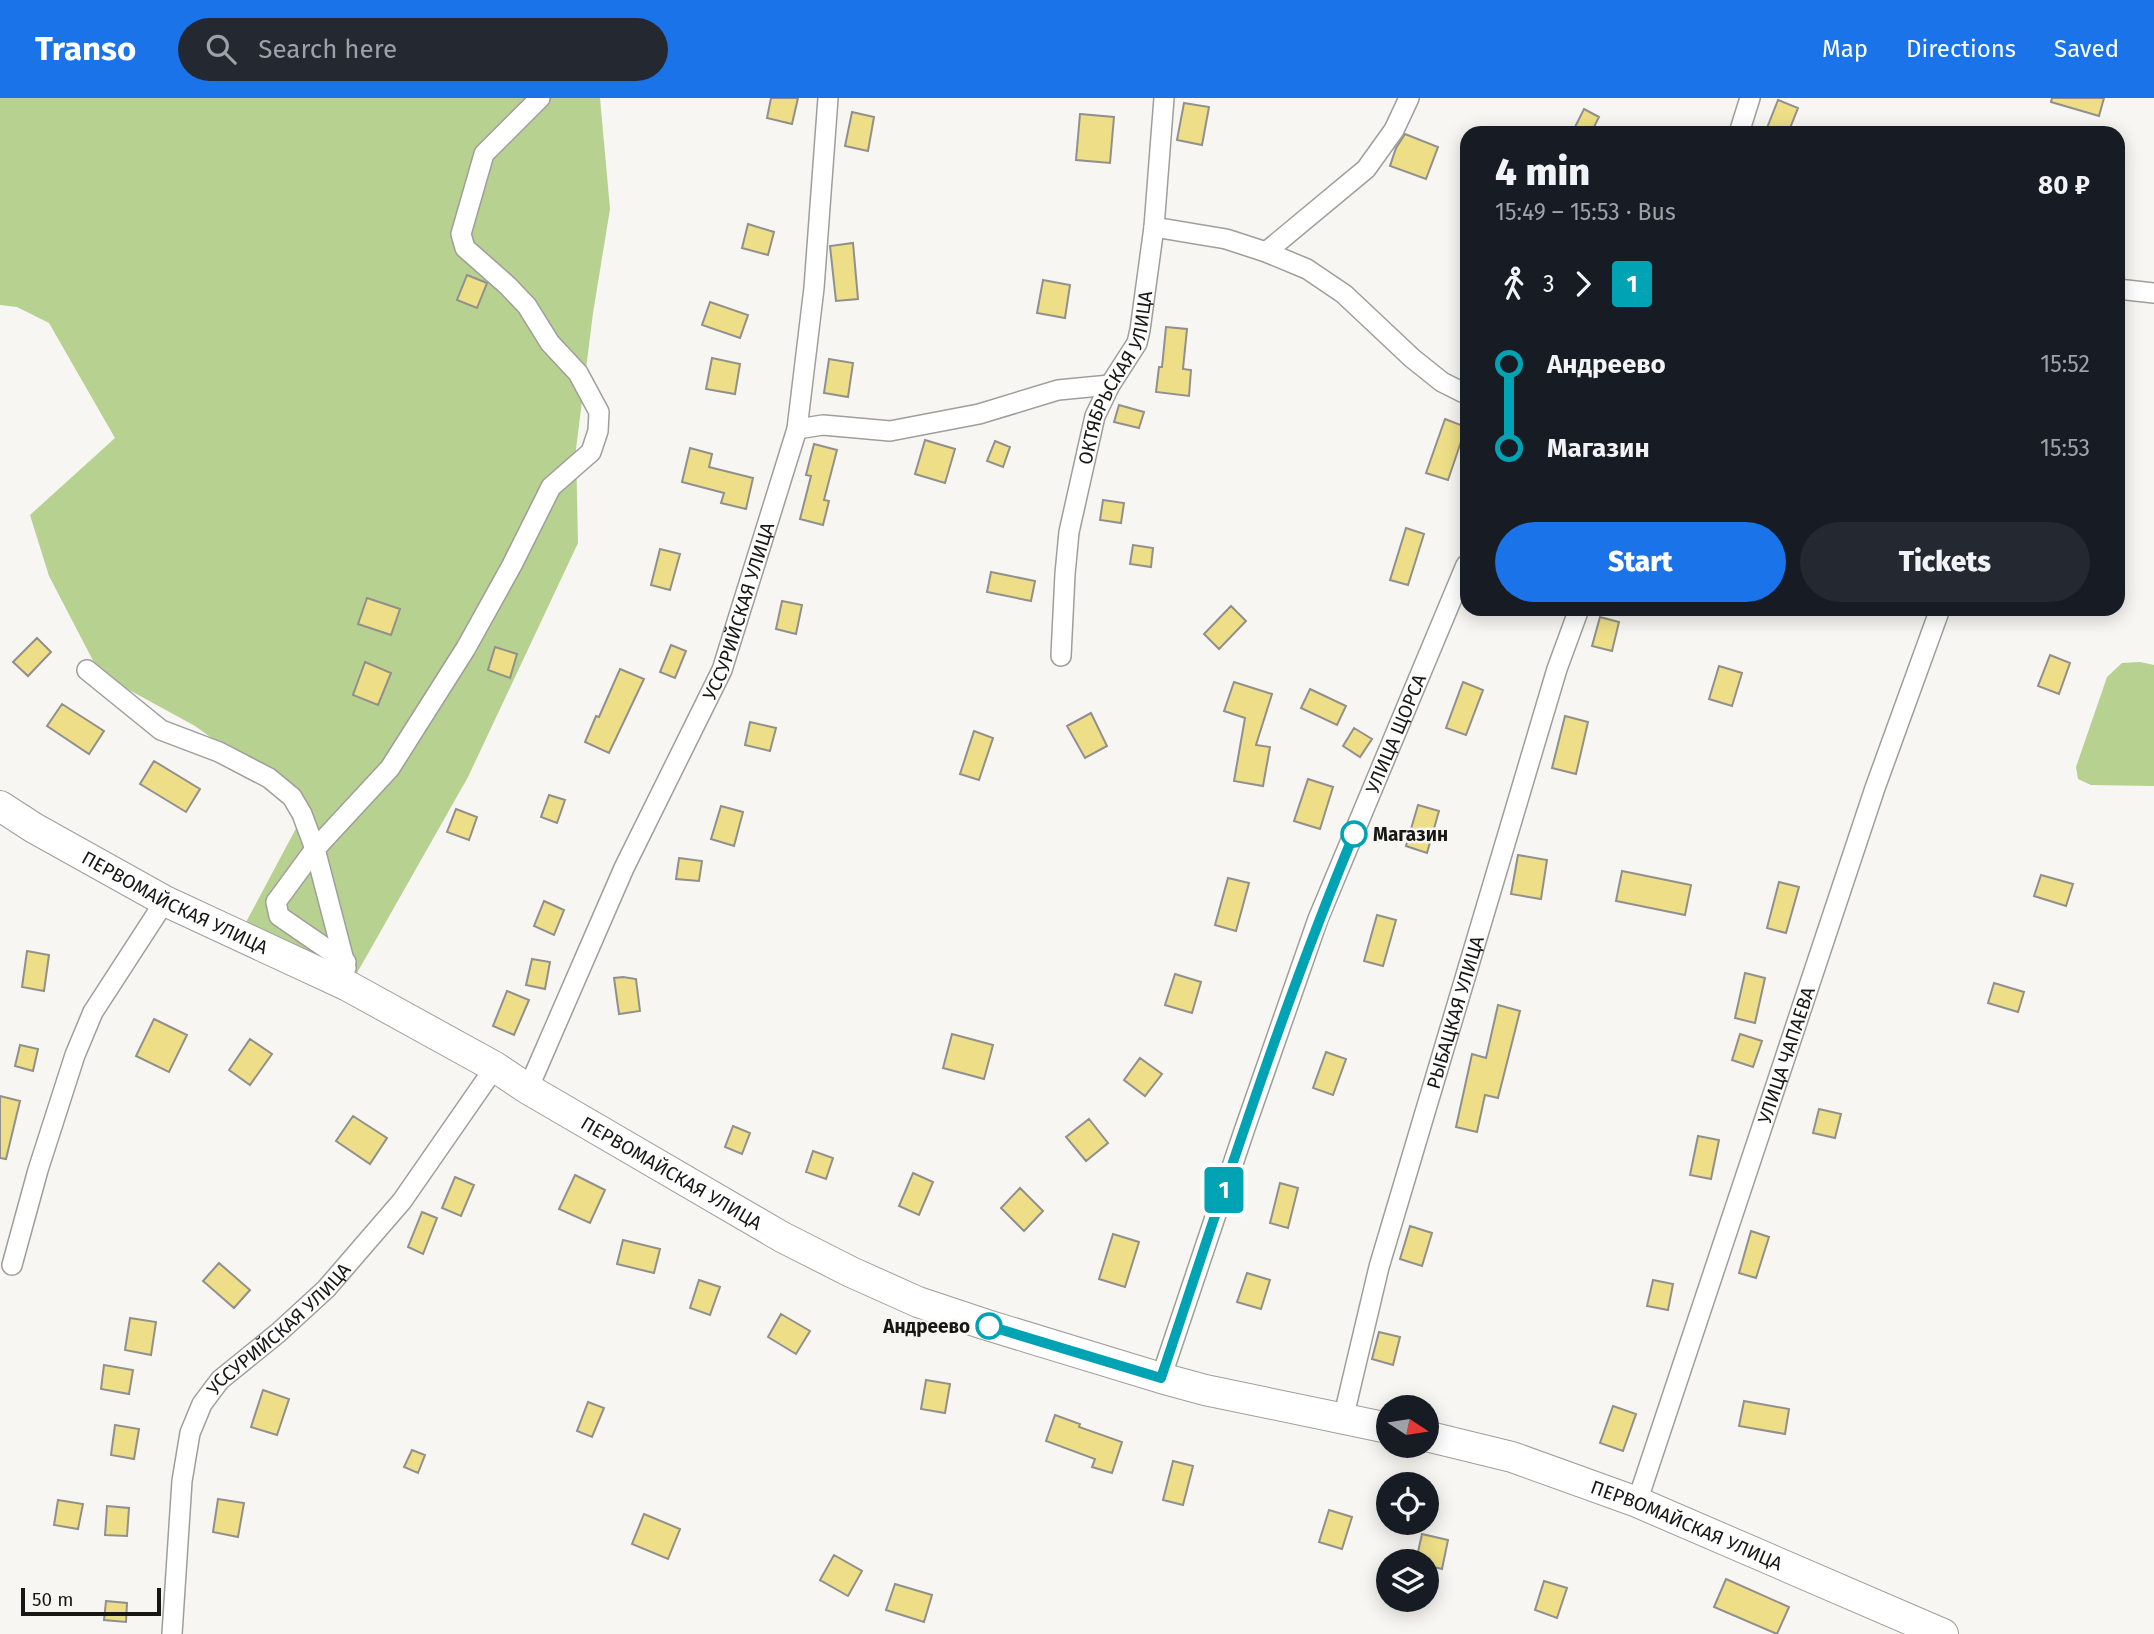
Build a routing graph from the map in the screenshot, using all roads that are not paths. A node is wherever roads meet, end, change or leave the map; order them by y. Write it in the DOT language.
graph roads {
  1 [pos="540,98"];
  2 [pos="828,98"];
  3 [pos="1164,98"];
  4 [pos="1409,98"];
  5 [pos="1750,98"];
  6 [pos="1741,126"];
  7 [pos="1154,227"];
  8 [pos="1266,252"];
  9 [pos="2125,290"];
  10 [pos="2154,293"];
  11 [pos="1110,385"];
  12 [pos="1460,391"];
  13 [pos="797,429"];
  14 [pos="1460,579"];
  15 [pos="1576,616"];
  16 [pos="1937,616"];
  17 [pos="1061,656"];
  18 [pos="86,670"];
  19 [pos="0,806"];
  20 [pos="315,849"];
  21 [pos="166,901"];
  22 [pos="347,974"];
  23 [pos="495,1067"];
  24 [pos="528,1088"];
  25 [pos="12,1265"];
  26 [pos="1161,1378"];
  27 [pos="1343,1419"];
  28 [pos="1376,1426"];
  29 [pos="1439,1439"];
  30 [pos="1637,1502"];
  31 [pos="172,1634"];
  32 [pos="1943,1634"];
  1 -- 20 [label="street"];
  2 -- 13 [label="street, УССУРИЙСКАЯ УЛИЦА"];
  3 -- 7 [label="street, ОКТЯБРЬСКАЯ УЛИЦА"];
  4 -- 8 [label="street"];
  5 -- 6 [label="street"];
  7 -- 8 [label="street"];
  7 -- 11 [label="street, ОКТЯБРЬСКАЯ УЛИЦА"];
  8 -- 12 [label="street"];
  9 -- 10 [label="street"];
  11 -- 13 [label="street"];
  11 -- 17 [label="street, ОКТЯБРЬСКАЯ УЛИЦА"];
  13 -- 24 [label="street, УССУРИЙСКАЯ УЛИЦА"];
  14 -- 26 [label="street, УЛИЦА ЩОРСА"];
  15 -- 27 [label="street, РЫБАЦКАЯ УЛИЦА"];
  16 -- 30 [label="street, УЛИЦА ЧАПАЕВА"];
  18 -- 20 [label="street"];
  19 -- 21 [label="main road, ПЕРВОМАЙСКАЯ УЛИЦА"];
  20 -- 22 [label="street"];
  20 -- 22 [label="street"];
  21 -- 22 [label="main road, ПЕРВОМАЙСКАЯ УЛИЦА"];
  21 -- 25 [label="street"];
  22 -- 23 [label="main road, ПЕРВОМАЙСКАЯ УЛИЦА"];
  23 -- 24 [label="main road, ПЕРВОМАЙСКАЯ УЛИЦА"];
  23 -- 31 [label="street, УССУРИЙСКАЯ УЛИЦА"];
  24 -- 26 [label="main road, ПЕРВОМАЙСКАЯ УЛИЦА"];
  26 -- 27 [label="main road, ПЕРВОМАЙСКАЯ УЛИЦА"];
  27 -- 28 [label="main road, ПЕРВОМАЙСКАЯ УЛИЦА"];
  29 -- 30 [label="main road, ПЕРВОМАЙСКАЯ УЛИЦА"];
  30 -- 32 [label="main road, ПЕРВОМАЙСКАЯ УЛИЦА"];
}
